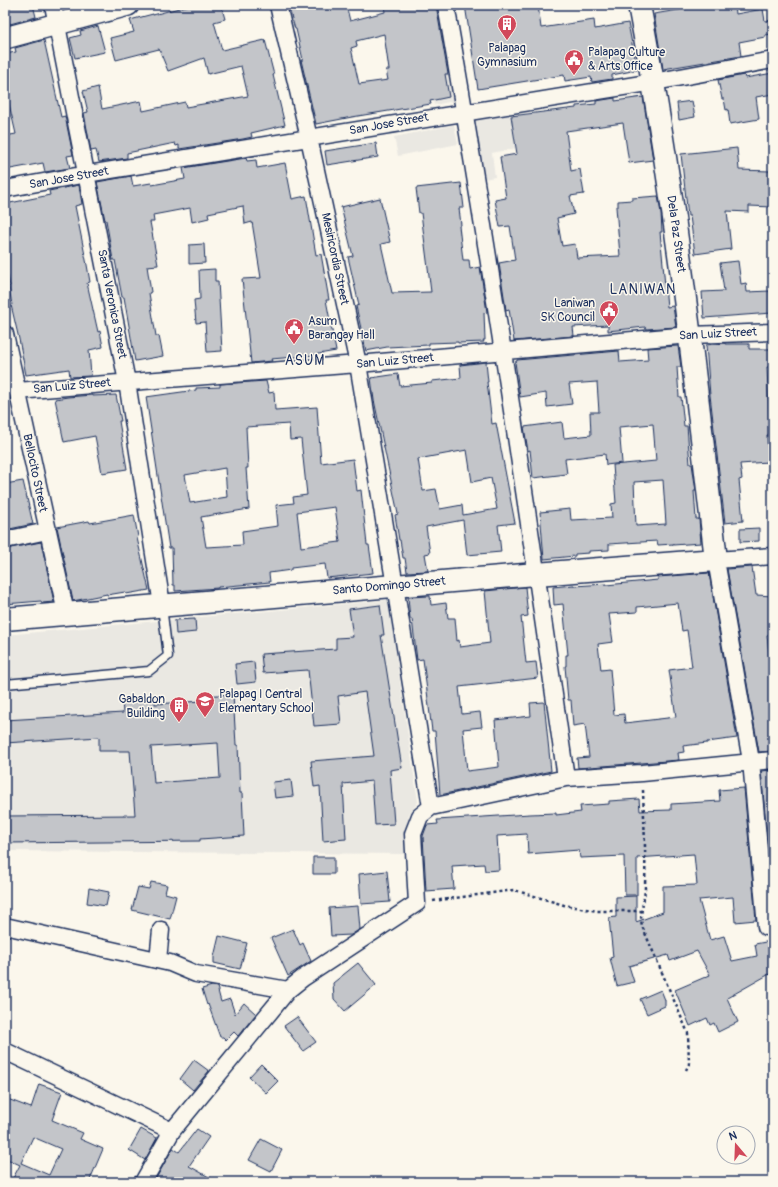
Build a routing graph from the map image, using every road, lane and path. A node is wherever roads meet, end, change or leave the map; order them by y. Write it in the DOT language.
graph roads {
  1 [pos="128,5"];
  2 [pos="278,5"];
  3 [pos="446,5"];
  4 [pos="639,5"];
  5 [pos="55,15"];
  6 [pos="5,38"];
  7 [pos="773,60"];
  8 [pos="654,82"];
  9 [pos="465,112"];
  10 [pos="310,138"];
  11 [pos="87,174"];
  12 [pos="5,189"];
  13 [pos="773,332"];
  14 [pos="5,334"];
  15 [pos="690,335"];
  16 [pos="502,351"];
  17 [pos="358,364"];
  18 [pos="128,382"];
  19 [pos="17,391"];
  20 [pos="47,531"];
  21 [pos="5,540"];
  22 [pos="773,556"];
  23 [pos="716,560"];
  24 [pos="536,574"];
  25 [pos="395,586"];
  26 [pos="162,605"];
  27 [pos="66,613"];
  28 [pos="5,619"];
  29 [pos="5,684"];
  30 [pos="773,760"];
  31 [pos="751,761"];
  32 [pos="642,773"];
  33 [pos="566,778"];
  34 [pos="431,807"];
  35 [pos="417,903"];
  36 [pos="642,911"];
  37 [pos="5,926"];
  38 [pos="766,927"];
  39 [pos="161,930"];
  40 [pos="158,960"];
  41 [pos="288,990"];
  42 [pos="5,1051"];
  43 [pos="686,1070"];
  44 [pos="172,1131"];
  45 [pos="143,1182"];
  1 -- 5 [label="street"];
  2 -- 10 [label="street, Mesiricordia Street"];
  3 -- 9 [label="street"];
  4 -- 8 [label="main road, Dela Paz Street"];
  5 -- 6 [label="street"];
  5 -- 11 [label="street, Santa Veronica Street"];
  7 -- 8 [label="street, San Jose Street"];
  8 -- 9 [label="street, San Jose Street"];
  8 -- 15 [label="main road, Dela Paz Street"];
  9 -- 10 [label="street, San Jose Street"];
  9 -- 16 [label="street"];
  10 -- 11 [label="street, San Jose Street"];
  10 -- 17 [label="street, Mesiricordia Street"];
  11 -- 12 [label="street, San Jose Street"];
  11 -- 18 [label="street, Santa Veronica Street"];
  13 -- 15 [label="street, San Luiz Street"];
  14 -- 19 [label="street, Bellocito Street"];
  15 -- 16 [label="street, San Luiz Street"];
  15 -- 23 [label="main road, Dela Paz Street"];
  16 -- 17 [label="street, San Luiz Street"];
  16 -- 24 [label="street"];
  17 -- 18 [label="street, San Luiz Street"];
  17 -- 25 [label="street, Mesiricordia Street"];
  18 -- 19 [label="street, San Luiz Street"];
  18 -- 26 [label="street, Santa Veronica Street"];
  19 -- 20 [label="street, Bellocito Street"];
  20 -- 21 [label="street"];
  20 -- 27 [label="street, Bellocito Street"];
  22 -- 23 [label="street, Santo Domingo Street"];
  23 -- 24 [label="main road, Santo Domingo Street"];
  23 -- 31 [label="street"];
  24 -- 25 [label="main road, Santo Domingo Street"];
  24 -- 33 [label="street"];
  25 -- 26 [label="main road, Santo Domingo Street"];
  25 -- 34 [label="street, Mesiricordia Street"];
  26 -- 27 [label="main road, Santo Domingo Street"];
  26 -- 29 [label="lane"];
  27 -- 28 [label="main road, Santo Domingo Street"];
  30 -- 31 [label="street"];
  31 -- 32 [label="street"];
  31 -- 38 [label="street"];
  32 -- 33 [label="street"];
  32 -- 36 [label="path"];
  33 -- 34 [label="street"];
  34 -- 35 [label="street"];
  35 -- 36 [label="path"];
  35 -- 41 [label="street"];
  36 -- 43 [label="path"];
  37 -- 40 [label="street"];
  39 -- 40 [label="street"];
  40 -- 41 [label="street"];
  41 -- 44 [label="street"];
  42 -- 44 [label="street"];
  44 -- 45 [label="street"];
}
